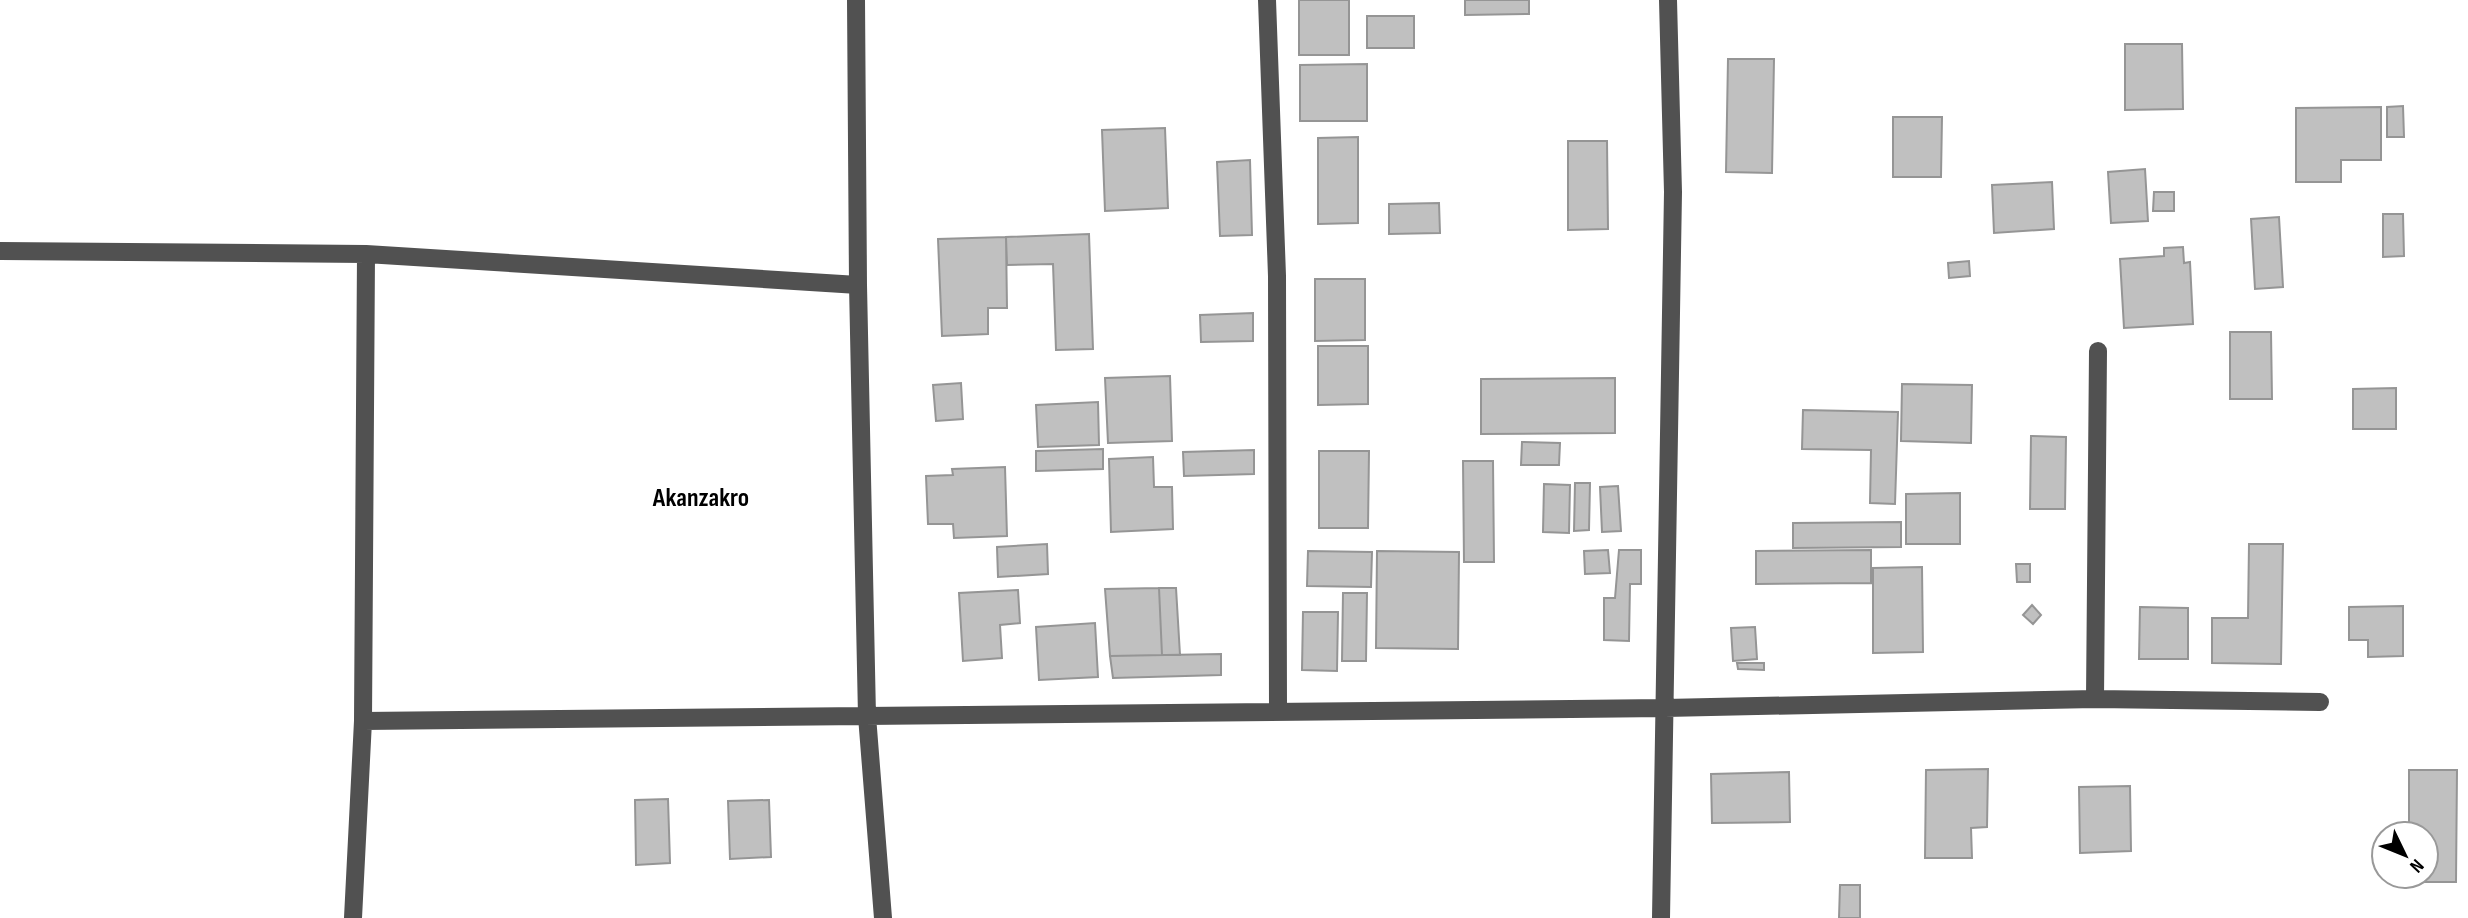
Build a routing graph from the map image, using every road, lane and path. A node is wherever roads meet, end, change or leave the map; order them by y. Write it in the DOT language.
graph roads {
  1 [pos="856,0"];
  2 [pos="1267,0"];
  3 [pos="1668,0"];
  4 [pos="0,251"];
  5 [pos="366,254"];
  6 [pos="858,285"];
  7 [pos="2098,351"];
  8 [pos="2095,699"];
  9 [pos="2320,702"];
  10 [pos="1665,708"];
  11 [pos="1278,712"];
  12 [pos="867,716"];
  13 [pos="363,721"];
  14 [pos="353,918"];
  15 [pos="883,918"];
  16 [pos="1661,918"];
  1 -- 6 [label="street"];
  2 -- 11 [label="street"];
  3 -- 10 [label="street"];
  4 -- 5 [label="street"];
  5 -- 6 [label="street"];
  5 -- 13 [label="street"];
  6 -- 12 [label="street"];
  7 -- 8 [label="street"];
  8 -- 9 [label="street"];
  8 -- 10 [label="street"];
  10 -- 11 [label="street"];
  10 -- 16 [label="street"];
  11 -- 12 [label="street"];
  12 -- 13 [label="street"];
  12 -- 15 [label="street"];
  13 -- 14 [label="street"];
}
